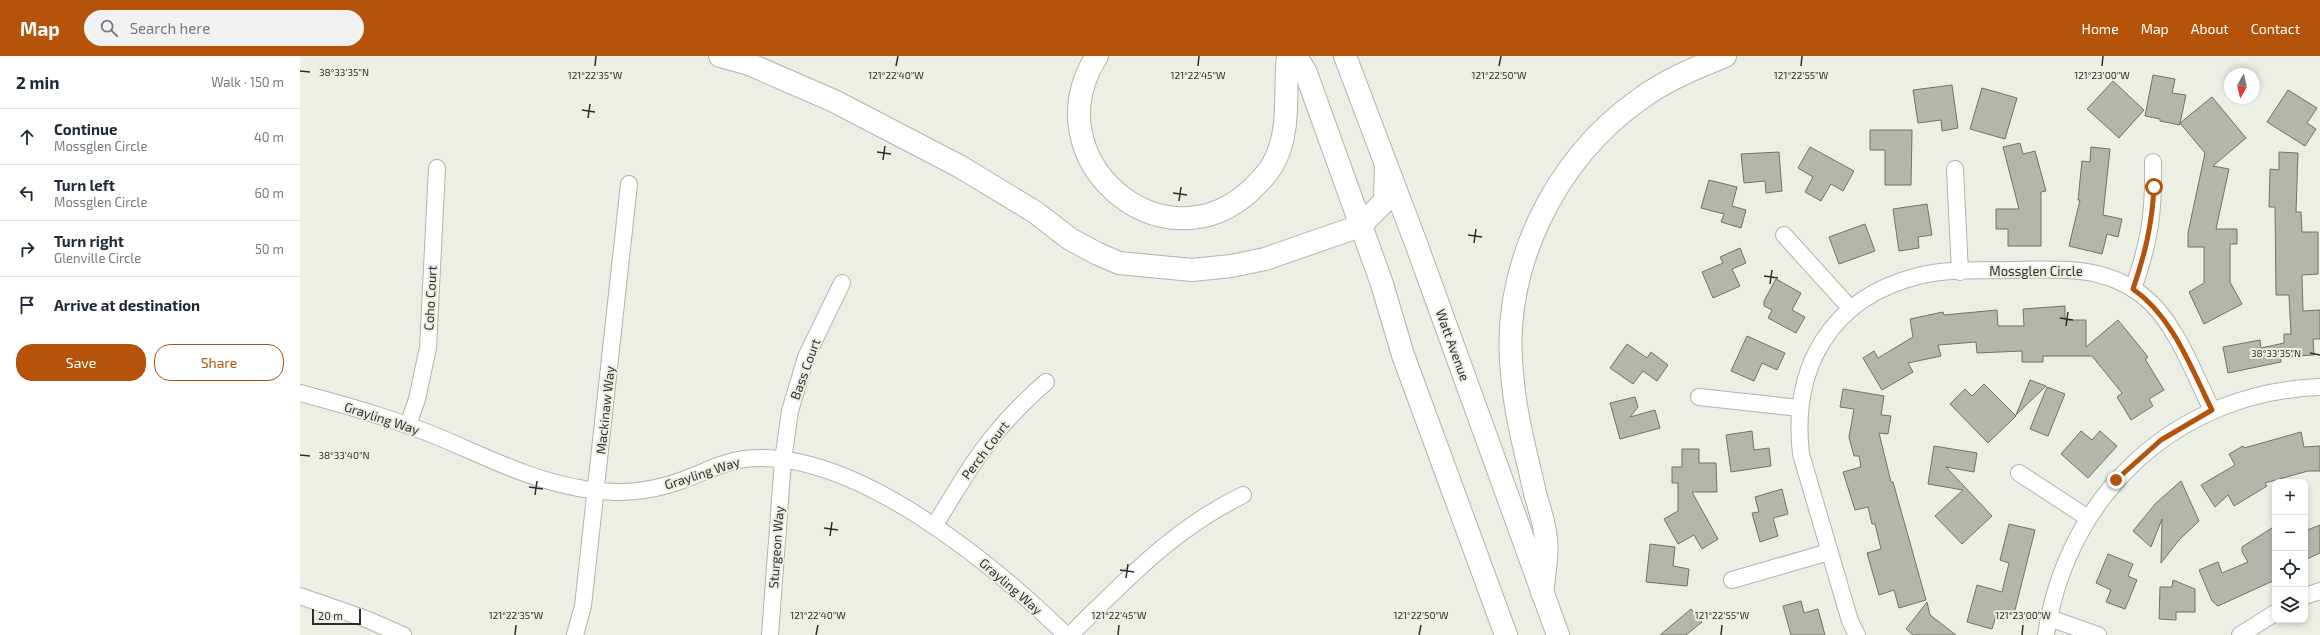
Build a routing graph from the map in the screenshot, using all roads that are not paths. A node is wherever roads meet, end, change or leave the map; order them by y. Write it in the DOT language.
graph roads {
  1 [pos="720,56"];
  2 [pos="1097,56"];
  3 [pos="1288,56"];
  4 [pos="1296,56"];
  5 [pos="1345,56"];
  6 [pos="1725,56"];
  7 [pos="2153,162"];
  8 [pos="1386,164"];
  9 [pos="437,168"];
  10 [pos="1955,169"];
  11 [pos="629,184"];
  12 [pos="1360,226"];
  13 [pos="1784,235"];
  14 [pos="1960,272"];
  15 [pos="842,282"];
  16 [pos="2133,289"];
  17 [pos="1850,310"];
  18 [pos="1046,382"];
  19 [pos="2320,387"];
  20 [pos="300,393"];
  21 [pos="1699,397"];
  22 [pos="1799,408"];
  23 [pos="2212,410"];
  24 [pos="408,426"];
  25 [pos="783,460"];
  26 [pos="2019,473"];
  27 [pos="596,491"];
  28 [pos="1243,495"];
  29 [pos="2088,518"];
  30 [pos="934,526"];
  31 [pos="1829,552"];
  32 [pos="1732,580"];
  33 [pos="2320,591"];
  34 [pos="1542,593"];
  35 [pos="2308,595"];
  36 [pos="300,596"];
  37 [pos="2272,615"];
  38 [pos="2048,618"];
  39 [pos="402,635"];
  40 [pos="575,635"];
  41 [pos="770,635"];
  42 [pos="1066,635"];
  43 [pos="1070,635"];
  44 [pos="1506,635"];
  45 [pos="1558,635"];
  46 [pos="1857,635"];
  47 [pos="2046,635"];
  48 [pos="2098,635"];
  49 [pos="2240,635"];
  1 -- 12 [label="main road"];
  2 -- 3 [label="main road"];
  4 -- 12 [label="main road"];
  5 -- 8 [label="main road, Watt Avenue"];
  6 -- 34 [label="main road"];
  7 -- 16 [label="street"];
  8 -- 12 [label="main road"];
  8 -- 34 [label="main road, Watt Avenue"];
  9 -- 24 [label="street, Coho Court"];
  10 -- 14 [label="street"];
  11 -- 27 [label="street, Mackinaw Way"];
  12 -- 44 [label="main road"];
  13 -- 17 [label="street"];
  14 -- 16 [label="street, Mossglen Circle"];
  14 -- 17 [label="street, Mossglen Circle"];
  15 -- 25 [label="street, Bass Court"];
  16 -- 23 [label="street, Mossglen Circle"];
  17 -- 22 [label="street, Mossglen Circle"];
  18 -- 30 [label="street, Perch Court"];
  19 -- 23 [label="street"];
  20 -- 24 [label="street, Grayling Way"];
  21 -- 22 [label="street"];
  22 -- 31 [label="street, Mossglen Circle"];
  23 -- 29 [label="street"];
  24 -- 27 [label="street, Grayling Way"];
  25 -- 27 [label="street, Grayling Way"];
  25 -- 30 [label="street, Grayling Way"];
  25 -- 41 [label="street, Sturgeon Way"];
  26 -- 29 [label="street"];
  27 -- 40 [label="street, Mackinaw Way"];
  28 -- 43 [label="street"];
  29 -- 38 [label="street"];
  30 -- 42 [label="street, Grayling Way"];
  31 -- 32 [label="street"];
  31 -- 46 [label="street, Mossglen Circle"];
  33 -- 35 [label="street"];
  34 -- 45 [label="main road, Watt Avenue"];
  36 -- 39 [label="street"];
  37 -- 49 [label="street"];
  38 -- 47 [label="street"];
  38 -- 48 [label="street"];
}
